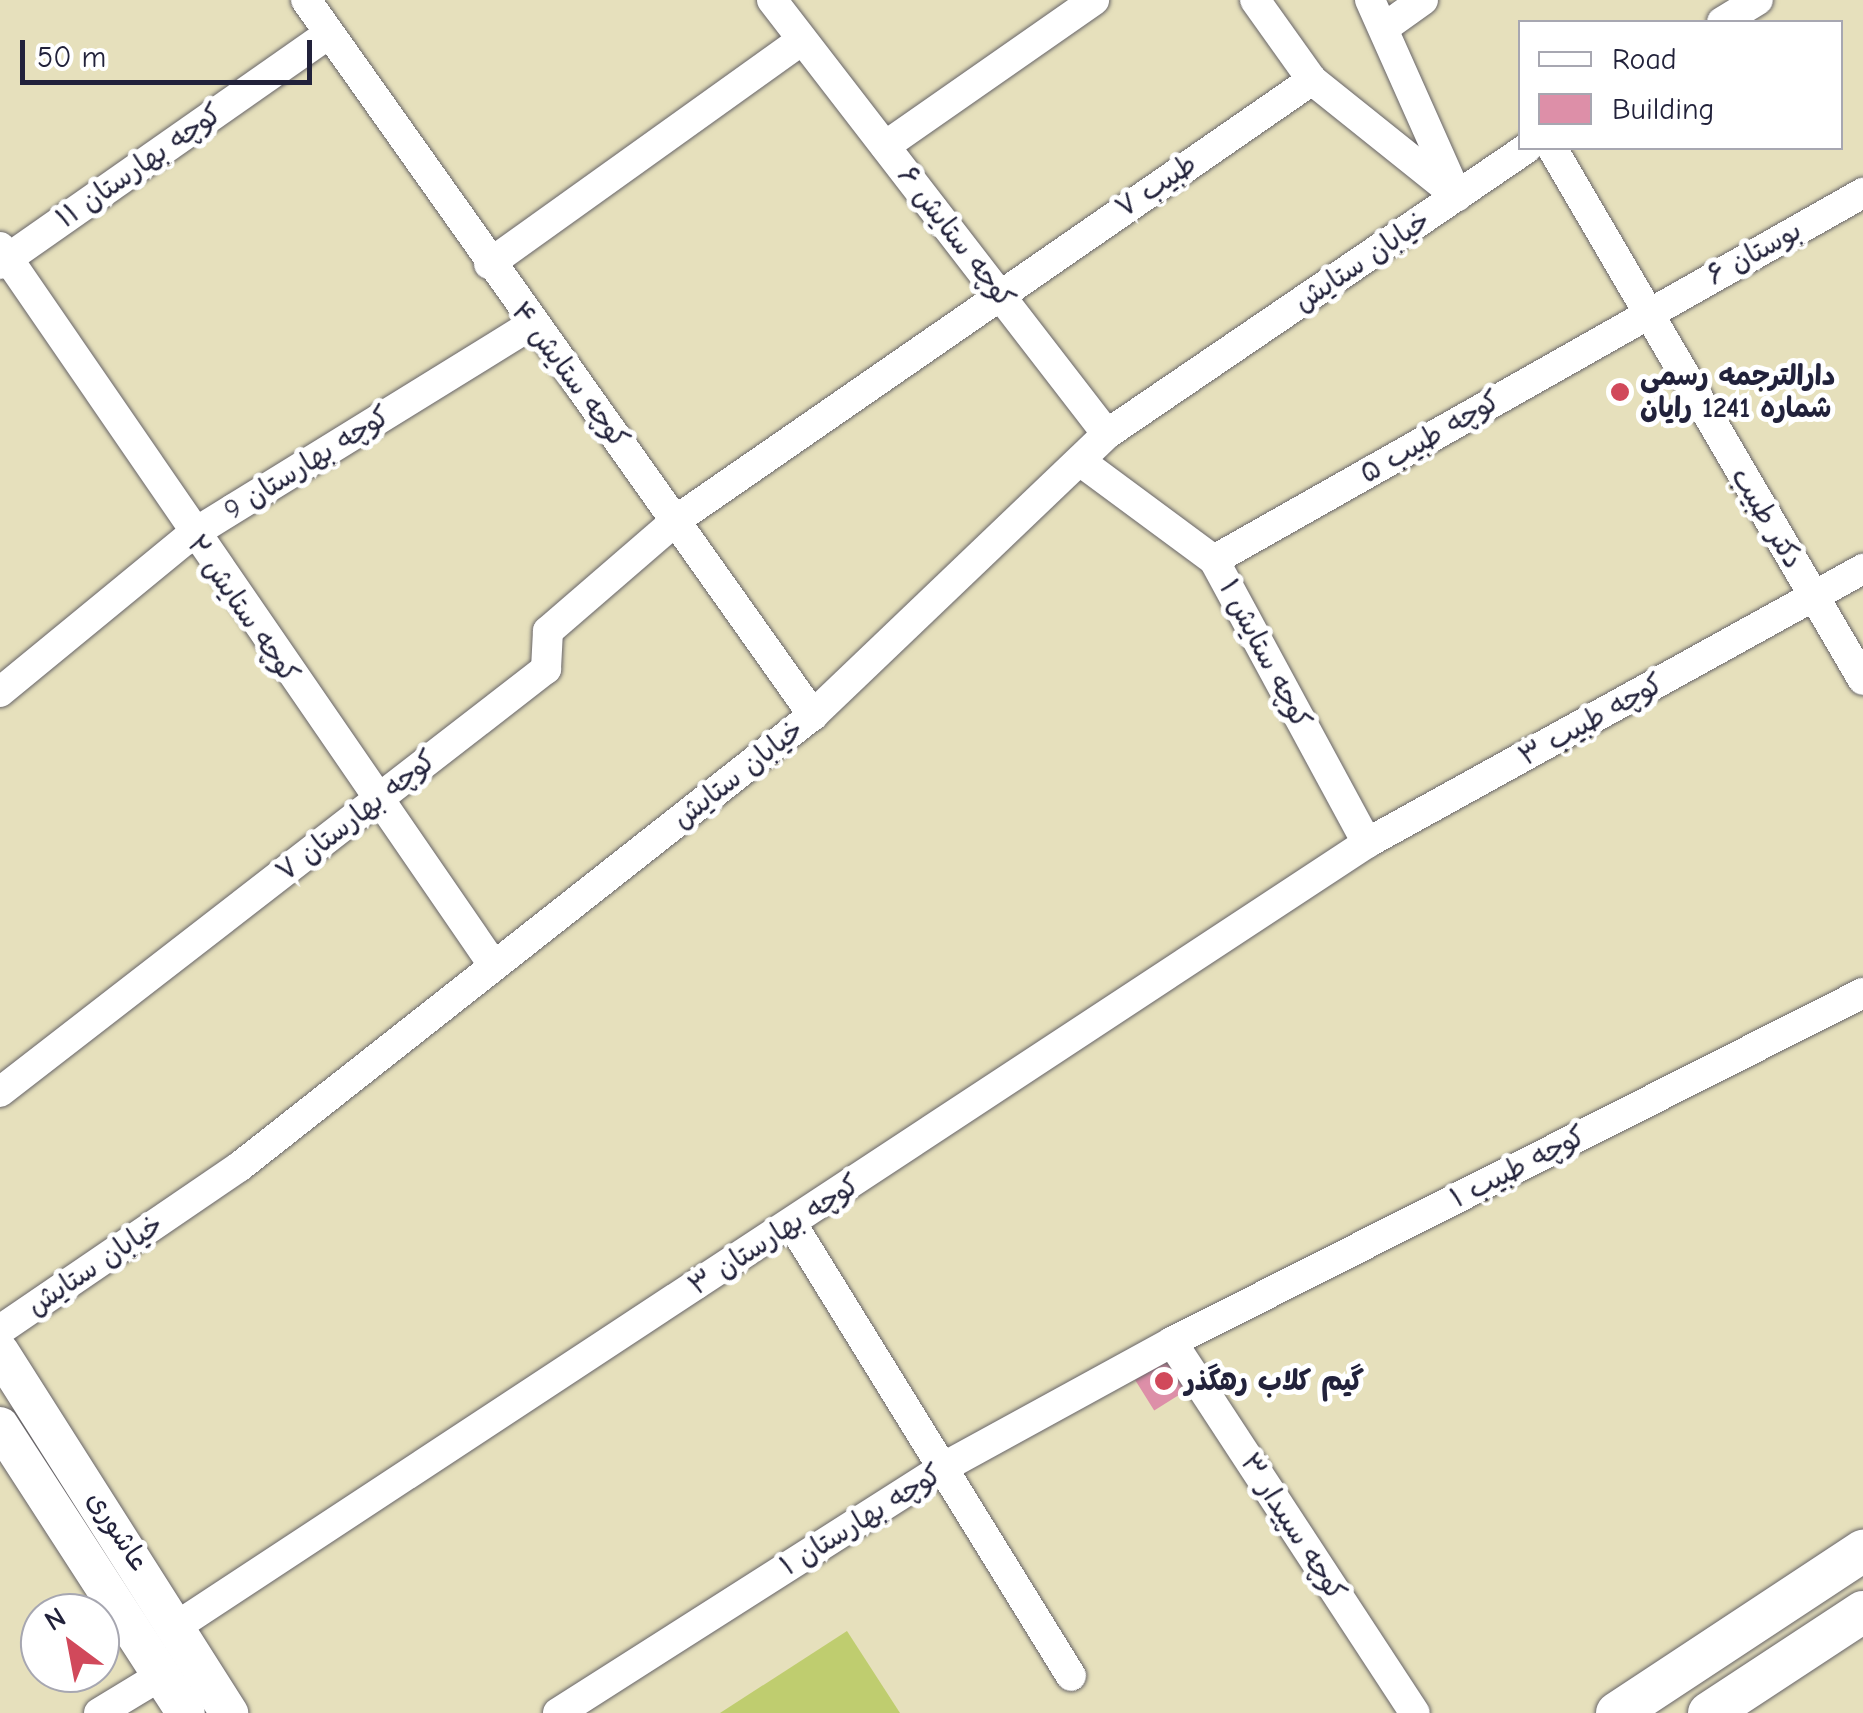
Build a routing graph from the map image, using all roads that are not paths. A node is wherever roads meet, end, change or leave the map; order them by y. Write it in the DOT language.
graph roads {
  1 [pos="306,0"];
  2 [pos="772,0"];
  3 [pos="1094,0"];
  4 [pos="1255,0"];
  5 [pos="1422,0"];
  6 [pos="1758,0"];
  7 [pos="1379,12"];
  8 [pos="1725,20"];
  9 [pos="328,34"];
  10 [pos="802,41"];
  11 [pos="1312,80"];
  12 [pos="885,146"];
  13 [pos="1524,150"];
  14 [pos="1553,150"];
  15 [pos="1863,193"];
  16 [pos="1457,196"];
  17 [pos="2,256"];
  18 [pos="489,264"];
  19 [pos="1000,292"];
  20 [pos="1646,314"];
  21 [pos="531,324"];
  22 [pos="1108,434"];
  23 [pos="1080,461"];
  24 [pos="678,518"];
  25 [pos="190,535"];
  26 [pos="1214,560"];
  27 [pos="1863,569"];
  28 [pos="1814,597"];
  29 [pos="1863,680"];
  30 [pos="0,692"];
  31 [pos="813,715"];
  32 [pos="377,800"];
  33 [pos="1367,842"];
  34 [pos="494,966"];
  35 [pos="1863,993"];
  36 [pos="0,1092"];
  37 [pos="792,1224"];
  38 [pos="0,1330"];
  39 [pos="1172,1342"];
  40 [pos="0,1352"];
  41 [pos="0,1426"];
  42 [pos="944,1467"];
  43 [pos="1863,1550"];
  44 [pos="1863,1612"];
  45 [pos="180,1624"];
  46 [pos="165,1672"];
  47 [pos="1072,1676"];
  48 [pos="99,1713"];
  49 [pos="186,1713"];
  50 [pos="229,1713"];
  51 [pos="558,1713"];
  52 [pos="1415,1713"];
  53 [pos="1616,1713"];
  54 [pos="1709,1713"];
  1 -- 9 [label="street, کوچه ستایش ۴"];
  2 -- 10 [label="street, کوچه ستایش ۶"];
  3 -- 12 [label="street"];
  4 -- 11 [label="street"];
  5 -- 7 [label="street"];
  6 -- 8 [label="street"];
  7 -- 16 [label="street"];
  9 -- 17 [label="street, کوچه بهارستان ۱۱"];
  9 -- 18 [label="street, کوچه ستایش ۴"];
  10 -- 12 [label="street, کوچه ستایش ۶"];
  10 -- 18 [label="street"];
  11 -- 16 [label="street"];
  11 -- 19 [label="street, طبیب ۷"];
  12 -- 19 [label="street, کوچه ستایش ۶"];
  13 -- 16 [label="street"];
  14 -- 20 [label="street, دکتر طبیب"];
  15 -- 20 [label="street, بوستان ۶"];
  16 -- 22 [label="street, خیابان ستایش"];
  17 -- 25 [label="street, کوچه ستایش ۲"];
  18 -- 21 [label="street, کوچه ستایش ۴"];
  19 -- 22 [label="street, کوچه ستایش ۶"];
  19 -- 24 [label="street, طبیب ۷"];
  20 -- 26 [label="street, کوچه طبیب ۵"];
  20 -- 28 [label="street, دکتر طبیب"];
  21 -- 24 [label="street, کوچه ستایش ۴"];
  21 -- 25 [label="street, کوچه بهارستان 9"];
  22 -- 23 [label="street, خیابان ستایش"];
  23 -- 26 [label="street, کوچه ستایش ۱"];
  23 -- 31 [label="street, خیابان ستایش"];
  24 -- 31 [label="street, کوچه ستایش ۴"];
  24 -- 32 [label="street, کوچه بهارستان ۷"];
  25 -- 30 [label="street, کوچه بهارستان 9"];
  25 -- 32 [label="street, کوچه ستایش ۲"];
  26 -- 33 [label="street, کوچه ستایش ۱"];
  27 -- 28 [label="street, کوچه طبیب ۳"];
  28 -- 29 [label="street, دکتر طبیب"];
  28 -- 33 [label="street, کوچه طبیب ۳"];
  31 -- 34 [label="street, خیابان ستایش"];
  32 -- 34 [label="street, کوچه ستایش ۲"];
  32 -- 36 [label="street, کوچه بهارستان ۷"];
  33 -- 37 [label="street, کوچه بهارستان ۳"];
  34 -- 38 [label="street, خیابان ستایش"];
  35 -- 39 [label="street, کوچه طبیب ۱"];
  37 -- 42 [label="street"];
  37 -- 45 [label="street, کوچه بهارستان ۳"];
  39 -- 42 [label="street, کوچه بهارستان ۱"];
  39 -- 52 [label="street, کوچه سپیدار ۳"];
  40 -- 45 [label="street, عاشوری"];
  41 -- 46 [label="street, عاشوری"];
  42 -- 47 [label="street"];
  42 -- 51 [label="street, کوچه بهارستان ۱"];
  43 -- 53 [label="main road"];
  44 -- 54 [label="main road"];
  45 -- 50 [label="street, عاشوری"];
  46 -- 48 [label="street"];
  46 -- 49 [label="street, عاشوری"];
}
